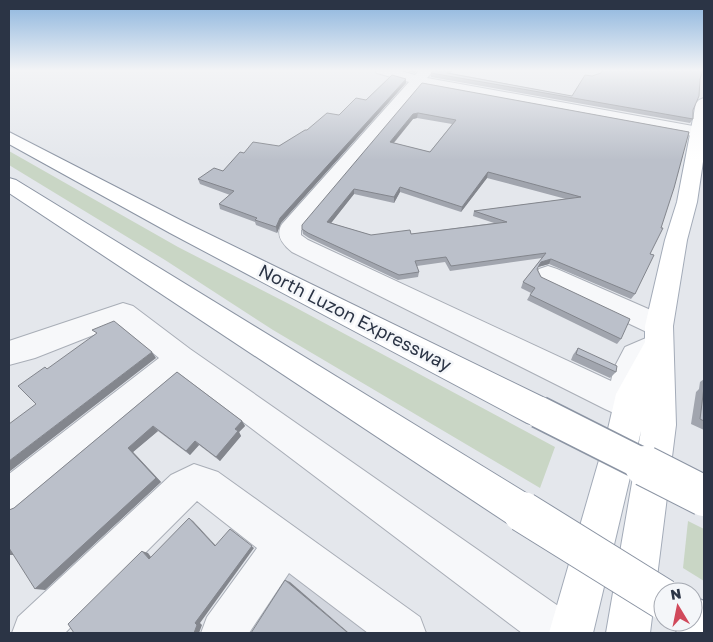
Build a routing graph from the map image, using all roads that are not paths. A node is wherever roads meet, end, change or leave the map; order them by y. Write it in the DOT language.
graph roads {
  1 [pos="401,100"];
  2 [pos="540,100"];
  3 [pos="704,103"];
  4 [pos="700,134"];
  5 [pos="9,137"];
  6 [pos="9,184"];
  7 [pos="548,275"];
  8 [pos="658,336"];
  9 [pos="9,353"];
  10 [pos="180,358"];
  11 [pos="9,496"];
  12 [pos="704,496"];
  13 [pos="286,544"];
  14 [pos="653,593"];
  15 [pos="34,633"];
  16 [pos="223,633"];
  17 [pos="404,633"];
  18 [pos="558,633"];
  19 [pos="571,633"];
  20 [pos="628,633"];
  1 -- 8 [label="street"];
  2 -- 4 [label="street"];
  3 -- 4 [label="main road"];
  4 -- 8 [label="main road"];
  5 -- 12 [label="main road, North Luzon Expressway, bridge"];
  6 -- 14 [label="main road, bridge"];
  7 -- 8 [label="street"];
  8 -- 19 [label="main road"];
  8 -- 20 [label="main road"];
  9 -- 10 [label="street"];
  10 -- 11 [label="street"];
  10 -- 18 [label="street"];
  13 -- 15 [label="street"];
  13 -- 16 [label="street"];
  13 -- 17 [label="street"];
}
